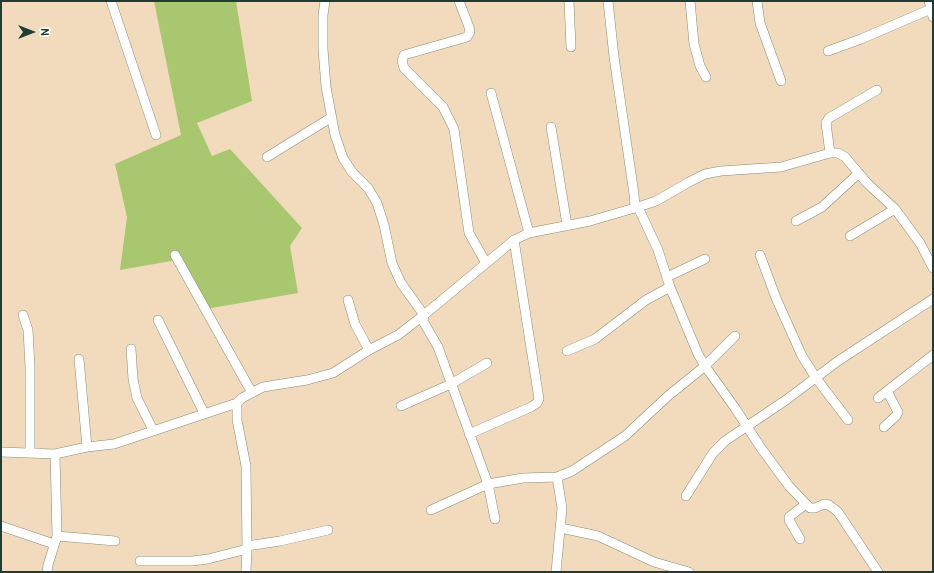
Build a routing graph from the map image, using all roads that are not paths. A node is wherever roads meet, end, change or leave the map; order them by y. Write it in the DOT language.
graph roads {
  1 [pos="111,1"];
  2 [pos="325,1"];
  3 [pos="459,1"];
  4 [pos="569,1"];
  5 [pos="608,1"];
  6 [pos="690,1"];
  7 [pos="757,1"];
  8 [pos="931,9"];
  9 [pos="571,47"];
  10 [pos="828,51"];
  11 [pos="706,77"];
  12 [pos="781,81"];
  13 [pos="877,90"];
  14 [pos="491,93"];
  15 [pos="332,117"];
  16 [pos="552,127"];
  17 [pos="156,135"];
  18 [pos="830,153"];
  19 [pos="267,157"];
  20 [pos="859,173"];
  21 [pos="637,208"];
  22 [pos="895,209"];
  23 [pos="796,221"];
  24 [pos="567,225"];
  25 [pos="529,233"];
  26 [pos="850,236"];
  27 [pos="514,240"];
  28 [pos="175,255"];
  29 [pos="760,255"];
  30 [pos="705,258"];
  31 [pos="486,263"];
  32 [pos="933,268"];
  33 [pos="667,276"];
  34 [pos="670,287"];
  35 [pos="933,299"];
  36 [pos="348,300"];
  37 [pos="23,315"];
  38 [pos="424,316"];
  39 [pos="158,320"];
  40 [pos="735,336"];
  41 [pos="132,349"];
  42 [pos="369,350"];
  43 [pos="567,351"];
  44 [pos="933,355"];
  45 [pos="79,359"];
  46 [pos="487,363"];
  47 [pos="705,366"];
  48 [pos="816,378"];
  49 [pos="451,384"];
  50 [pos="887,391"];
  51 [pos="252,393"];
  52 [pos="878,398"];
  53 [pos="237,403"];
  54 [pos="401,406"];
  55 [pos="204,413"];
  56 [pos="848,420"];
  57 [pos="746,426"];
  58 [pos="884,426"];
  59 [pos="153,430"];
  60 [pos="469,434"];
  61 [pos="87,447"];
  62 [pos="1,452"];
  63 [pos="30,453"];
  64 [pos="55,454"];
  65 [pos="557,477"];
  66 [pos="488,484"];
  67 [pos="686,496"];
  68 [pos="806,504"];
  69 [pos="431,510"];
  70 [pos="495,519"];
  71 [pos="1,526"];
  72 [pos="561,528"];
  73 [pos="328,530"];
  74 [pos="800,539"];
  75 [pos="56,540"];
  76 [pos="115,541"];
  77 [pos="247,548"];
  78 [pos="140,561"];
  79 [pos="47,572"];
  80 [pos="246,572"];
  81 [pos="556,572"];
  82 [pos="689,572"];
  83 [pos="878,572"];
  1 -- 17 [label="street"];
  2 -- 15 [label="street"];
  3 -- 31 [label="street"];
  4 -- 9 [label="street"];
  5 -- 21 [label="street"];
  6 -- 11 [label="street"];
  7 -- 12 [label="street"];
  8 -- 10 [label="street"];
  13 -- 18 [label="street"];
  14 -- 25 [label="street"];
  15 -- 19 [label="street"];
  15 -- 38 [label="street"];
  16 -- 24 [label="street"];
  18 -- 20 [label="street"];
  18 -- 21 [label="street"];
  20 -- 22 [label="street"];
  20 -- 23 [label="street"];
  21 -- 24 [label="street"];
  21 -- 33 [label="street"];
  22 -- 26 [label="street"];
  22 -- 32 [label="street"];
  24 -- 25 [label="street"];
  25 -- 27 [label="street"];
  27 -- 31 [label="street"];
  27 -- 60 [label="street"];
  28 -- 51 [label="street"];
  29 -- 48 [label="street"];
  30 -- 33 [label="street"];
  31 -- 38 [label="street"];
  33 -- 34 [label="street"];
  34 -- 43 [label="street"];
  34 -- 47 [label="street"];
  35 -- 48 [label="street"];
  36 -- 42 [label="street"];
  37 -- 63 [label="street"];
  38 -- 42 [label="street"];
  38 -- 49 [label="street"];
  39 -- 55 [label="street"];
  40 -- 47 [label="street"];
  41 -- 59 [label="street"];
  42 -- 51 [label="street"];
  44 -- 50 [label="street"];
  45 -- 61 [label="street"];
  46 -- 49 [label="street"];
  47 -- 57 [label="street"];
  47 -- 65 [label="street"];
  48 -- 56 [label="street"];
  48 -- 57 [label="street"];
  49 -- 54 [label="street"];
  49 -- 60 [label="street"];
  50 -- 52 [label="street"];
  50 -- 58 [label="street"];
  51 -- 53 [label="street"];
  53 -- 55 [label="street"];
  53 -- 77 [label="street"];
  55 -- 59 [label="street"];
  57 -- 67 [label="street"];
  57 -- 68 [label="street"];
  59 -- 61 [label="street"];
  60 -- 66 [label="street"];
  61 -- 64 [label="street"];
  62 -- 63 [label="street"];
  63 -- 64 [label="street"];
  64 -- 75 [label="street"];
  65 -- 66 [label="street"];
  65 -- 72 [label="street"];
  66 -- 69 [label="street"];
  66 -- 70 [label="street"];
  68 -- 74 [label="street"];
  68 -- 83 [label="street"];
  71 -- 75 [label="street"];
  72 -- 81 [label="street"];
  72 -- 82 [label="street"];
  73 -- 77 [label="street"];
  75 -- 76 [label="street"];
  75 -- 79 [label="street"];
  77 -- 78 [label="street"];
  77 -- 80 [label="street"];
}
